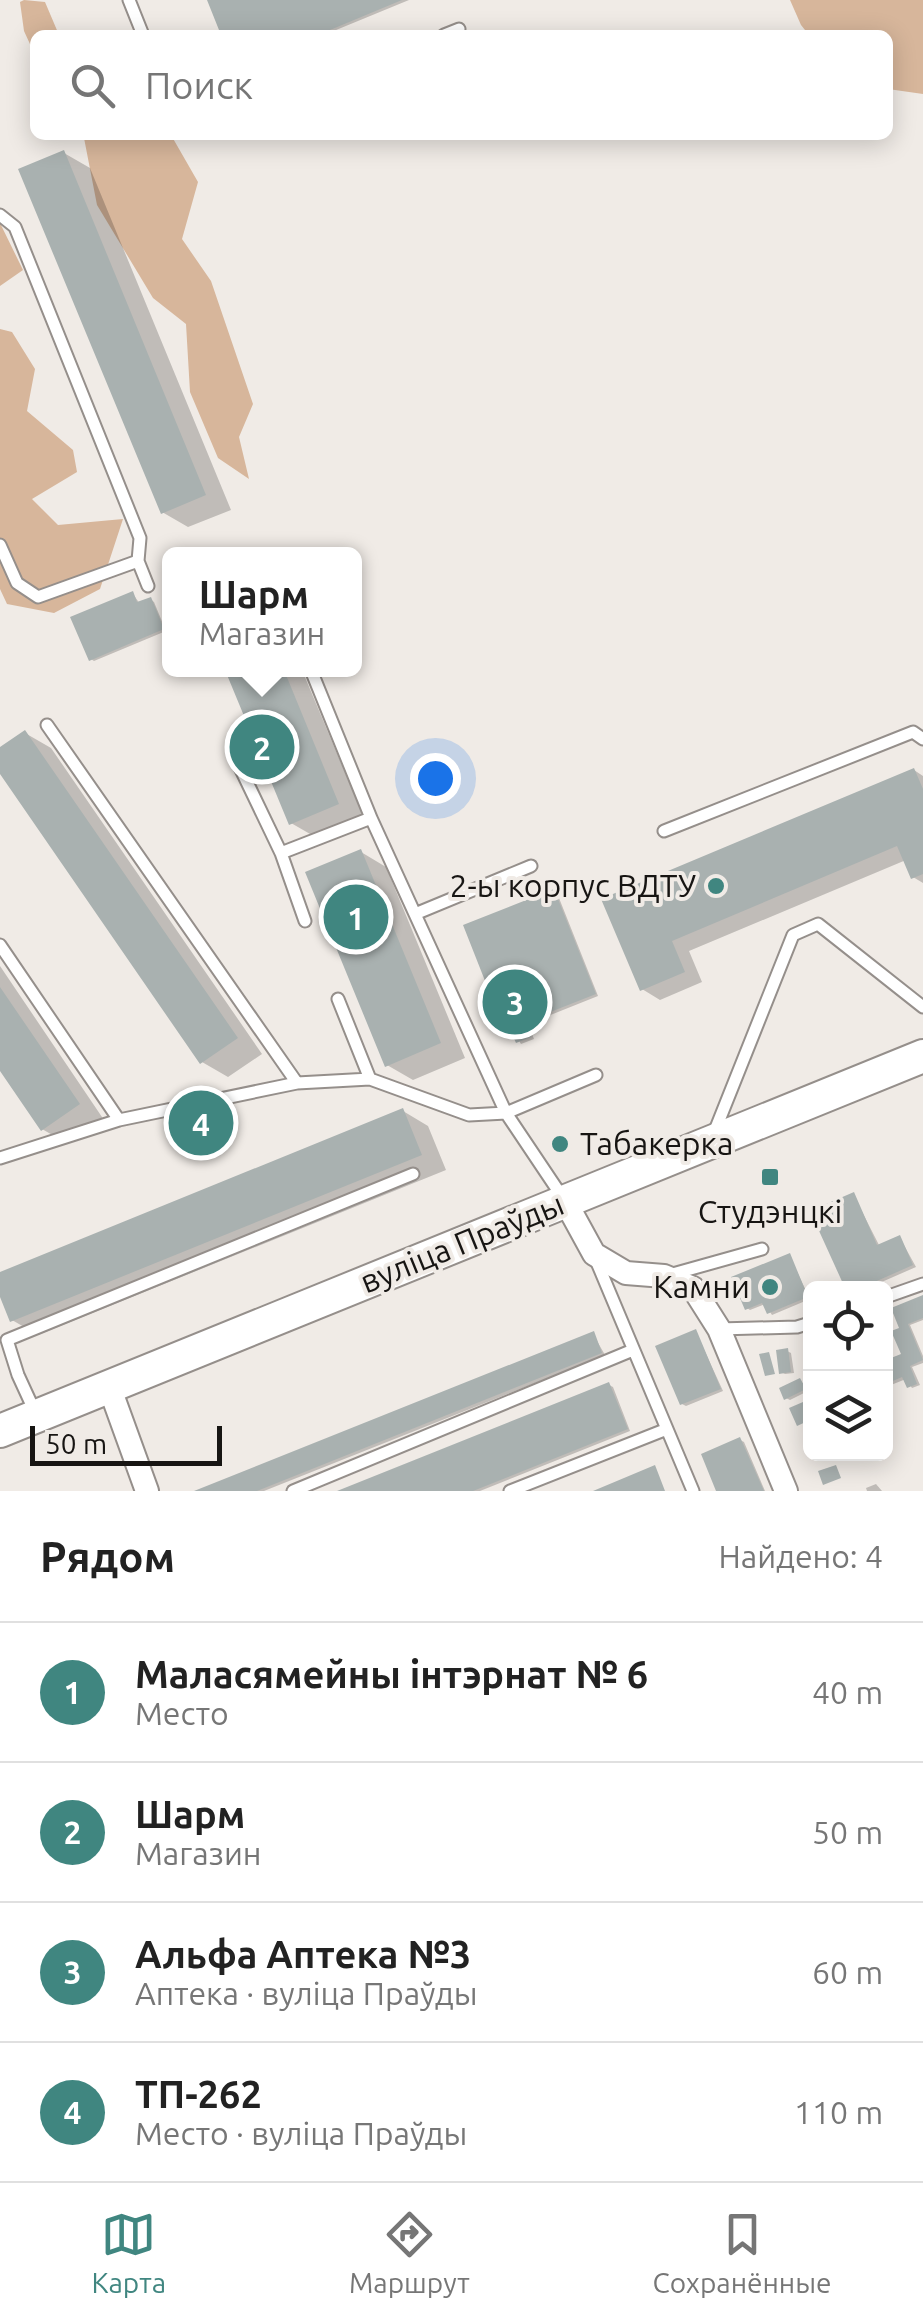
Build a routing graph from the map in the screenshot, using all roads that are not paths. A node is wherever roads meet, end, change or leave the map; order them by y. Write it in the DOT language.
graph roads {
  1 [pos="129,0"];
  2 [pos="141,30"];
  3 [pos="0,215"];
  4 [pos="0,545"];
  5 [pos="138,561"];
  6 [pos="148,586"];
  7 [pos="314,677"];
  8 [pos="47,725"];
  9 [pos="923,738"];
  10 [pos="234,754"];
  11 [pos="371,818"];
  12 [pos="664,831"];
  13 [pos="280,853"];
  14 [pos="530,866"];
  15 [pos="415,914"];
  16 [pos="305,922"];
  17 [pos="0,946"];
  18 [pos="338,999"];
  19 [pos="923,1007"];
  20 [pos="923,1056"];
  21 [pos="596,1075"];
  22 [pos="370,1079"];
  23 [pos="297,1083"];
  24 [pos="506,1113"];
  25 [pos="119,1120"];
  26 [pos="711,1142"];
  27 [pos="0,1158"];
  28 [pos="413,1174"];
  29 [pos="565,1201"];
  30 [pos="762,1249"];
  31 [pos="594,1254"];
  32 [pos="664,1276"];
  33 [pos="923,1284"];
  34 [pos="893,1295"];
  35 [pos="803,1325"];
  36 [pos="719,1329"];
  37 [pos="633,1350"];
  38 [pos="109,1386"];
  39 [pos="36,1416"];
  40 [pos="667,1428"];
  41 [pos="0,1430"];
  42 [pos="147,1491"];
  43 [pos="293,1491"];
  44 [pos="510,1491"];
  45 [pos="693,1491"];
  46 [pos="786,1491"];
  1 -- 2 [label="lane"];
  3 -- 5 [label="lane"];
  4 -- 5 [label="lane"];
  5 -- 6 [label="lane"];
  7 -- 11 [label="lane"];
  8 -- 23 [label="lane"];
  9 -- 12 [label="lane"];
  10 -- 13 [label="lane"];
  11 -- 13 [label="lane"];
  11 -- 15 [label="lane"];
  13 -- 16 [label="lane"];
  14 -- 15 [label="lane"];
  15 -- 24 [label="lane"];
  17 -- 25 [label="lane"];
  18 -- 22 [label="lane"];
  19 -- 26 [label="lane"];
  20 -- 26 [label="main road, вуліца Праўды"];
  21 -- 24 [label="lane"];
  22 -- 23 [label="lane"];
  22 -- 24 [label="lane"];
  23 -- 25 [label="lane"];
  24 -- 29 [label="lane"];
  25 -- 27 [label="lane"];
  26 -- 29 [label="main road, вуліца Праўды"];
  28 -- 39 [label="lane"];
  29 -- 31 [label="street"];
  29 -- 38 [label="main road, вуліца Праўды"];
  30 -- 32 [label="lane"];
  31 -- 32 [label="street"];
  31 -- 37 [label="lane"];
  32 -- 36 [label="street"];
  33 -- 34 [label="lane"];
  35 -- 36 [label="lane"];
  36 -- 46 [label="street"];
  37 -- 40 [label="lane"];
  37 -- 43 [label="lane"];
  38 -- 39 [label="main road, вуліца Праўды"];
  38 -- 42 [label="street"];
  39 -- 41 [label="main road, вуліца Праўды"];
  40 -- 44 [label="lane"];
  40 -- 45 [label="lane"];
}
